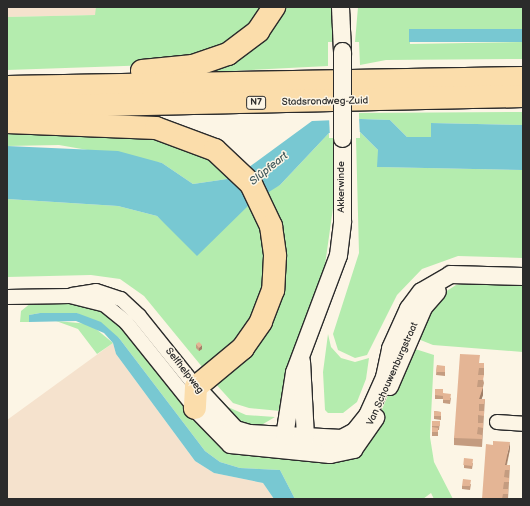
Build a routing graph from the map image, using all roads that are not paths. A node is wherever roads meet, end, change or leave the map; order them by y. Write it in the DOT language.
graph roads {
  1 [pos="274,7"];
  2 [pos="340,7"];
  3 [pos="523,78"];
  4 [pos="57,86"];
  5 [pos="7,87"];
  6 [pos="523,96"];
  7 [pos="7,107"];
  8 [pos="7,122"];
  9 [pos="458,276"];
  10 [pos="523,276"];
  11 [pos="70,296"];
  12 [pos="7,297"];
  13 [pos="301,361"];
  14 [pos="196,387"];
  15 [pos="195,408"];
  16 [pos="497,422"];
  17 [pos="523,424"];
  18 [pos="284,436"];
  19 [pos="305,437"];
  20 [pos="294,451"];
  1 -- 4 [label="highway, N7"];
  2 -- 13 [label="street, Akkerwinde, bridge"];
  3 -- 4 [label="highway, Stadsrondweg-Zuid / N7"];
  4 -- 5 [label="highway, Stadsrondweg-Zuid / N7"];
  6 -- 7 [label="highway, Stadsrondweg-Zuid / N7"];
  8 -- 14 [label="highway"];
  9 -- 10 [label="street, Van Schouwenburgstraat"];
  9 -- 19 [label="street, Van Schouwenburgstraat"];
  9 -- 20 [label="street, Van Schouwenburgstraat"];
  11 -- 12 [label="street, Selfhelpweg"];
  11 -- 14 [label="street, Selfhelpweg"];
  11 -- 15 [label="street, Selfhelpweg"];
  13 -- 18 [label="street, Akkerwinde"];
  13 -- 19 [label="street, Akkerwinde"];
  14 -- 15 [label="highway"];
  14 -- 18 [label="street, Selfhelpweg"];
  15 -- 20 [label="street, Selfhelpweg"];
  16 -- 17 [label="street"];
  18 -- 19 [label="street, Selfhelpweg"];
  18 -- 20 [label="street"];
  19 -- 20 [label="street"];
}
